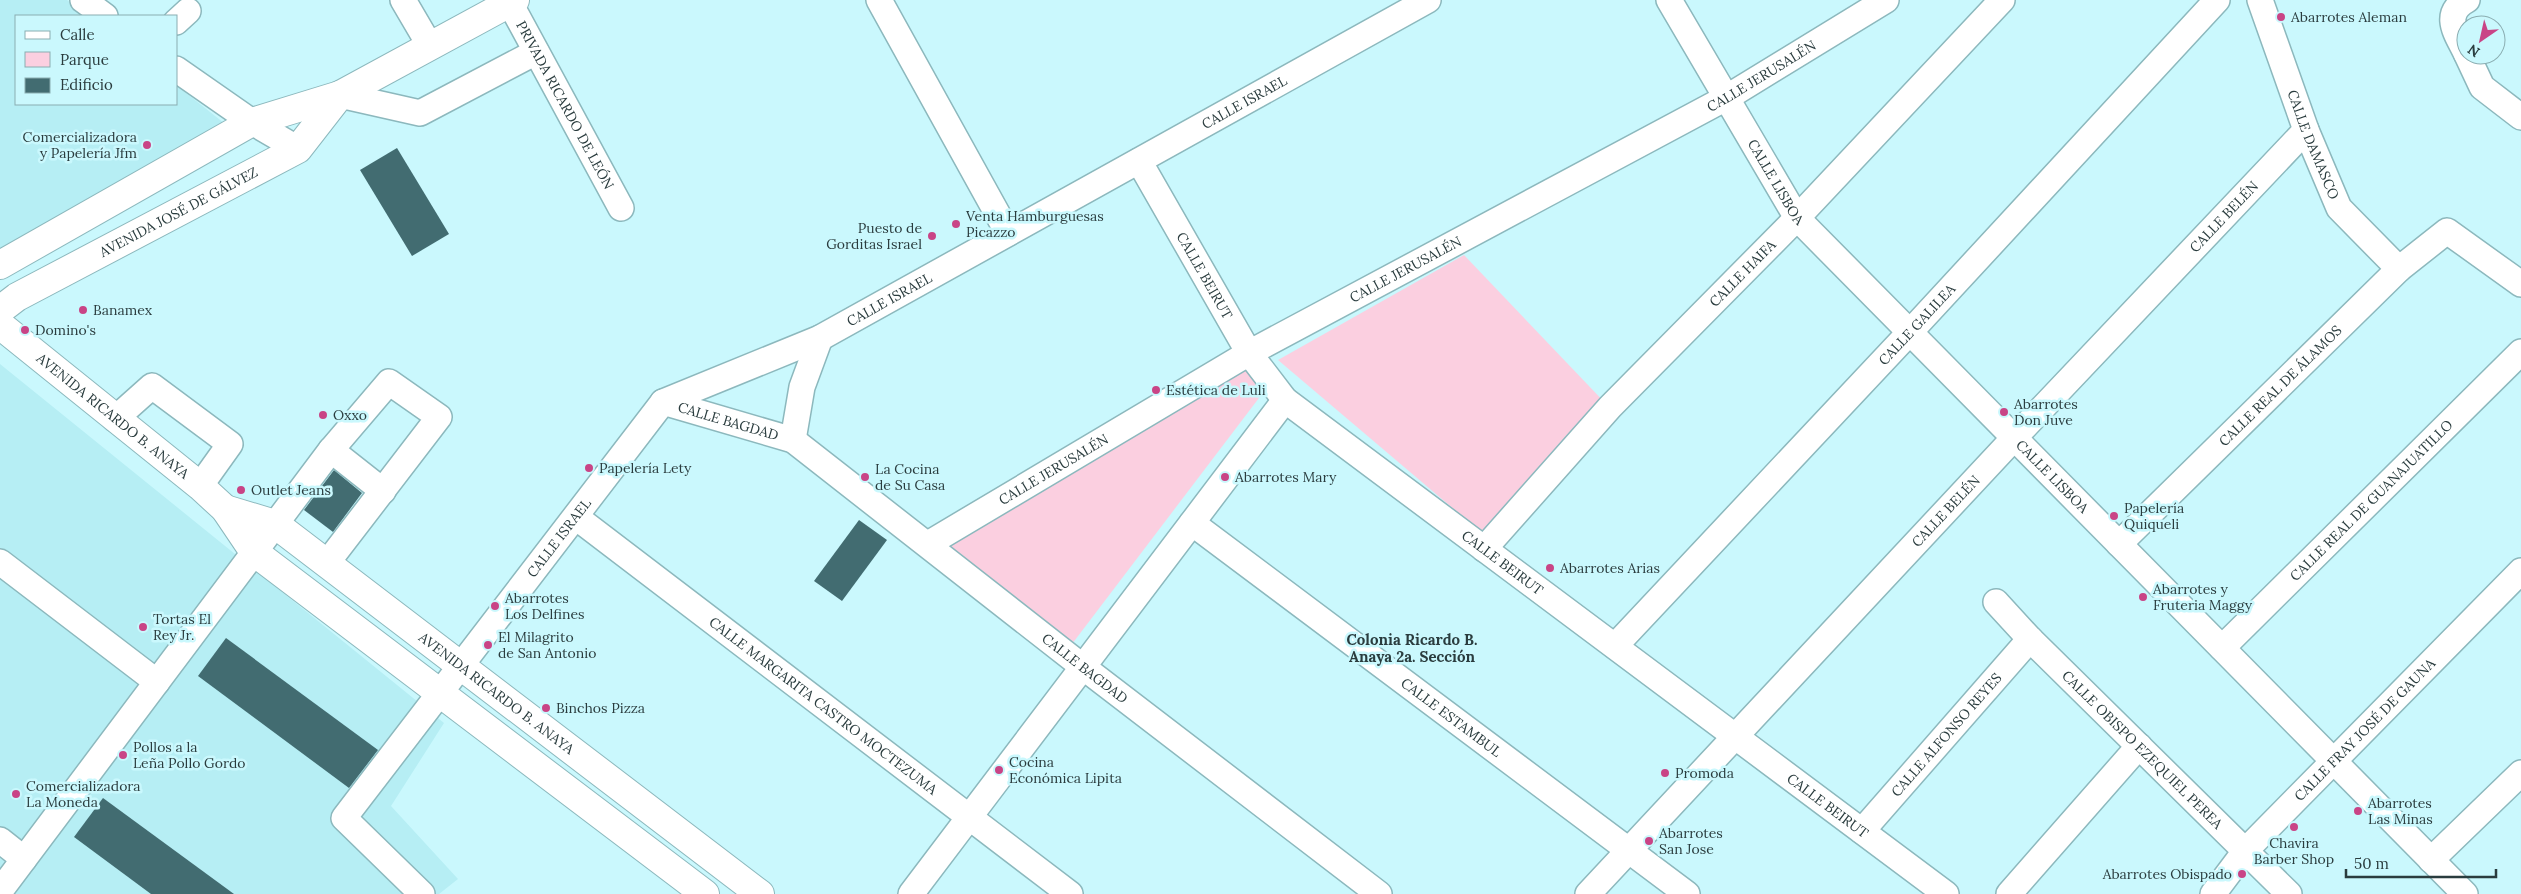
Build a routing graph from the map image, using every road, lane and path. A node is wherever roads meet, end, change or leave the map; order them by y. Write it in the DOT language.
graph roads {
  1 [pos="84,0"];
  2 [pos="403,0"];
  3 [pos="879,0"];
  4 [pos="1428,0"];
  5 [pos="1669,0"];
  6 [pos="1886,0"];
  7 [pos="2002,0"];
  8 [pos="2216,0"];
  9 [pos="2260,0"];
  10 [pos="2467,0"];
  11 [pos="512,1"];
  12 [pos="103,15"];
  13 [pos="2456,32"];
  14 [pos="430,46"];
  15 [pos="536,52"];
  16 [pos="2471,65"];
  17 [pos="178,70"];
  18 [pos="340,95"];
  19 [pos="1726,98"];
  20 [pos="2521,117"];
  21 [pos="252,122"];
  22 [pos="2306,130"];
  23 [pos="298,149"];
  24 [pos="1139,161"];
  25 [pos="621,208"];
  26 [pos="1797,218"];
  27 [pos="1008,233"];
  28 [pos="0,265"];
  29 [pos="2399,268"];
  30 [pos="2521,284"];
  31 [pos="0,310"];
  32 [pos="0,325"];
  33 [pos="1910,332"];
  34 [pos="820,338"];
  35 [pos="2521,352"];
  36 [pos="1249,353"];
  37 [pos="1285,400"];
  38 [pos="663,402"];
  39 [pos="115,418"];
  40 [pos="2014,438"];
  41 [pos="793,440"];
  42 [pos="331,450"];
  43 [pos="200,486"];
  44 [pos="383,491"];
  45 [pos="225,509"];
  46 [pos="576,516"];
  47 [pos="1192,523"];
  48 [pos="275,524"];
  49 [pos="928,544"];
  50 [pos="2119,544"];
  51 [pos="1484,549"];
  52 [pos="254,552"];
  53 [pos="0,562"];
  54 [pos="327,563"];
  55 [pos="2521,571"];
  56 [pos="1996,602"];
  57 [pos="2030,639"];
  58 [pos="1615,646"];
  59 [pos="2222,648"];
  60 [pos="460,666"];
  61 [pos="1083,667"];
  62 [pos="156,682"];
  63 [pos="438,692"];
  64 [pos="1735,736"];
  65 [pos="2139,746"];
  66 [pos="2333,761"];
  67 [pos="2521,773"];
  68 [pos="968,818"];
  69 [pos="1862,831"];
  70 [pos="0,840"];
  71 [pos="1629,850"];
  72 [pos="2246,850"];
  73 [pos="24,859"];
  74 [pos="2431,860"];
  75 [pos="0,891"];
  76 [pos="702,893"];
  77 [pos="758,893"];
  78 [pos="422,894"];
  79 [pos="911,894"];
  80 [pos="1070,894"];
  81 [pos="1379,894"];
  82 [pos="1588,894"];
  83 [pos="1687,894"];
  84 [pos="1946,894"];
  85 [pos="2010,894"];
  86 [pos="2213,894"];
  87 [pos="2289,894"];
  88 [pos="2465,894"];
  1 -- 12 [label="street"];
  2 -- 14 [label="street"];
  3 -- 27 [label="street"];
  4 -- 24 [label="street, CALLE ISRAEL"];
  5 -- 19 [label="street, CALLE LISBOA"];
  6 -- 19 [label="street, CALLE JERUSALÉN"];
  7 -- 26 [label="street, CALLE HAIFA"];
  8 -- 33 [label="street, CALLE GALILEA"];
  9 -- 22 [label="street, CALLE DAMASCO"];
  10 -- 13 [label="street"];
  11 -- 14 [label="main road, AVENIDA JOSÉ DE GÁLVEZ"];
  11 -- 15 [label="street, PRIVADA RICARDO DE LEÓN"];
  14 -- 18 [label="main road, AVENIDA JOSÉ DE GÁLVEZ"];
  15 -- 18 [label="street"];
  15 -- 25 [label="street, PRIVADA RICARDO DE LEÓN"];
  16 -- 20 [label="street"];
  17 -- 21 [label="street"];
  18 -- 21 [label="main road, AVENIDA JOSÉ DE GÁLVEZ"];
  18 -- 23 [label="main road, AVENIDA JOSÉ DE GÁLVEZ"];
  19 -- 26 [label="street, CALLE LISBOA"];
  19 -- 36 [label="street, CALLE JERUSALÉN"];
  21 -- 23 [label="street"];
  21 -- 28 [label="main road, AVENIDA JOSÉ DE GÁLVEZ"];
  22 -- 29 [label="street, CALLE DAMASCO"];
  22 -- 40 [label="street, CALLE BELÉN"];
  23 -- 31 [label="main road, AVENIDA JOSÉ DE GÁLVEZ"];
  24 -- 27 [label="street, CALLE ISRAEL"];
  24 -- 36 [label="street, CALLE BEIRUT"];
  26 -- 33 [label="street, CALLE LISBOA"];
  26 -- 51 [label="street, CALLE HAIFA"];
  27 -- 34 [label="street, CALLE ISRAEL"];
  29 -- 30 [label="street, CALLE REAL DE ÁLAMOS"];
  29 -- 50 [label="street, CALLE REAL DE ÁLAMOS"];
  32 -- 39 [label="main road, AVENIDA RICARDO B. ANAYA"];
  33 -- 40 [label="street, CALLE LISBOA"];
  33 -- 58 [label="street, CALLE GALILEA"];
  34 -- 38 [label="street, CALLE ISRAEL"];
  34 -- 41 [label="street, CALLE BAGDAD"];
  35 -- 59 [label="street, CALLE REAL DE GUANAJUATILLO"];
  36 -- 37 [label="street, CALLE BEIRUT"];
  36 -- 49 [label="street, CALLE JERUSALÉN"];
  37 -- 47 [label="street"];
  37 -- 51 [label="street, CALLE BEIRUT"];
  38 -- 41 [label="street, CALLE BAGDAD"];
  38 -- 46 [label="street, CALLE ISRAEL"];
  39 -- 43 [label="main road, AVENIDA RICARDO B. ANAYA"];
  39 -- 43 [label="street"];
  40 -- 50 [label="street, CALLE LISBOA"];
  40 -- 64 [label="street, CALLE BELÉN"];
  41 -- 49 [label="street, CALLE BAGDAD"];
  42 -- 44 [label="street"];
  42 -- 44 [label="street"];
  42 -- 48 [label="street"];
  43 -- 45 [label="main road, AVENIDA RICARDO B. ANAYA"];
  44 -- 54 [label="street"];
  45 -- 48 [label="main road, AVENIDA RICARDO B. ANAYA"];
  45 -- 52 [label="main road, AVENIDA RICARDO B. ANAYA"];
  46 -- 60 [label="street, CALLE ISRAEL"];
  46 -- 68 [label="street, CALLE MARGARITA CASTRO MOCTEZUMA"];
  47 -- 61 [label="street"];
  47 -- 71 [label="street, CALLE ESTAMBUL"];
  48 -- 52 [label="street"];
  48 -- 54 [label="main road, AVENIDA RICARDO B. ANAYA"];
  49 -- 61 [label="street, CALLE BAGDAD"];
  50 -- 59 [label="street, CALLE LISBOA"];
  51 -- 58 [label="street, CALLE BEIRUT"];
  52 -- 62 [label="street"];
  52 -- 63 [label="main road, AVENIDA RICARDO B. ANAYA"];
  53 -- 62 [label="street"];
  54 -- 60 [label="main road, AVENIDA RICARDO B. ANAYA"];
  55 -- 66 [label="street, CALLE FRAY JOSÉ DE GAUNA"];
  56 -- 57 [label="street, CALLE OBISPO EZEQUIEL PEREA"];
  57 -- 65 [label="street, CALLE OBISPO EZEQUIEL PEREA"];
  57 -- 69 [label="street, CALLE ALFONSO REYES"];
  58 -- 64 [label="street, CALLE BEIRUT"];
  59 -- 66 [label="street, CALLE LISBOA"];
  60 -- 63 [label="street, CALLE ISRAEL"];
  60 -- 77 [label="main road, AVENIDA RICARDO B. ANAYA"];
  61 -- 68 [label="street"];
  61 -- 81 [label="street, CALLE BAGDAD"];
  62 -- 73 [label="street"];
  63 -- 76 [label="main road, AVENIDA RICARDO B. ANAYA"];
  63 -- 78 [label="street, CALLE ISRAEL"];
  64 -- 69 [label="street, CALLE BEIRUT"];
  64 -- 71 [label="street, CALLE BELÉN"];
  65 -- 72 [label="street, CALLE OBISPO EZEQUIEL PEREA"];
  65 -- 85 [label="street"];
  66 -- 72 [label="street, CALLE FRAY JOSÉ DE GAUNA"];
  66 -- 74 [label="street, CALLE LISBOA"];
  67 -- 74 [label="street"];
  68 -- 79 [label="street"];
  68 -- 80 [label="street, CALLE MARGARITA CASTRO MOCTEZUMA"];
  69 -- 84 [label="street, CALLE BEIRUT"];
  70 -- 73 [label="street"];
  71 -- 82 [label="street, CALLE BELÉN"];
  71 -- 83 [label="street, CALLE ESTAMBUL"];
  72 -- 86 [label="street, CALLE FRAY JOSÉ DE GAUNA"];
  72 -- 87 [label="street, CALLE OBISPO EZEQUIEL PEREA"];
  73 -- 75 [label="street"];
  74 -- 88 [label="street, CALLE LISBOA"];
}
